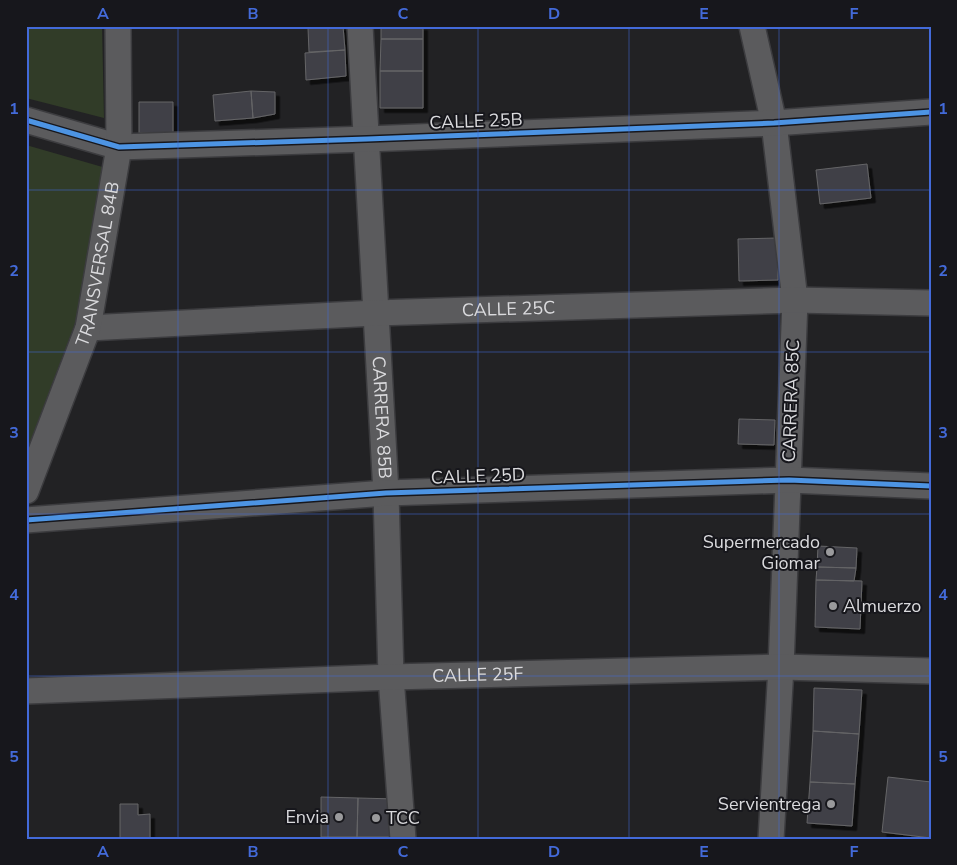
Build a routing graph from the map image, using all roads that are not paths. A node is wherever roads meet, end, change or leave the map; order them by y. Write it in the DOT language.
graph roads {
  1 [pos="118,26"];
  2 [pos="360,26"];
  3 [pos="752,26"];
  4 [pos="931,112"];
  5 [pos="26,120"];
  6 [pos="774,123"];
  7 [pos="367,140"];
  8 [pos="119,147"];
  9 [pos="795,300"];
  10 [pos="931,304"];
  11 [pos="376,313"];
  12 [pos="88,328"];
  13 [pos="789,480"];
  14 [pos="931,486"];
  15 [pos="26,492"];
  16 [pos="386,493"];
  17 [pos="26,520"];
  18 [pos="781,667"];
  19 [pos="931,671"];
  20 [pos="391,677"];
  21 [pos="26,691"];
  22 [pos="403,839"];
  23 [pos="771,839"];
  1 -- 8 [label="street, TRANSVERSAL 84B"];
  2 -- 7 [label="street, CARRERA 85B"];
  3 -- 6 [label="street, CARRERA 85C"];
  4 -- 6 [label="street, CALLE 25B"];
  5 -- 8 [label="street, CALLE 25B"];
  6 -- 7 [label="street, CALLE 25B"];
  6 -- 9 [label="street, CARRERA 85C"];
  7 -- 8 [label="street, CALLE 25B"];
  7 -- 11 [label="street, CARRERA 85B"];
  8 -- 12 [label="street, TRANSVERSAL 84B"];
  9 -- 10 [label="street, CALLE 25C"];
  9 -- 11 [label="street, CALLE 25C"];
  9 -- 13 [label="street, CARRERA 85C"];
  11 -- 12 [label="street, CALLE 25C"];
  11 -- 16 [label="street, CARRERA 85B"];
  12 -- 15 [label="street, TRANSVERSAL 84B"];
  13 -- 14 [label="street, CALLE 25D"];
  13 -- 16 [label="street, CALLE 25D"];
  13 -- 18 [label="street, CARRERA 85C"];
  16 -- 17 [label="street, CALLE 25D"];
  16 -- 20 [label="street, CARRERA 85B"];
  18 -- 19 [label="street, CALLE 25F"];
  18 -- 20 [label="street, CALLE 25F"];
  18 -- 23 [label="street, CARRERA 85C"];
  20 -- 21 [label="street, CALLE 25F"];
  20 -- 22 [label="street, CARRERA 85B"];
}
